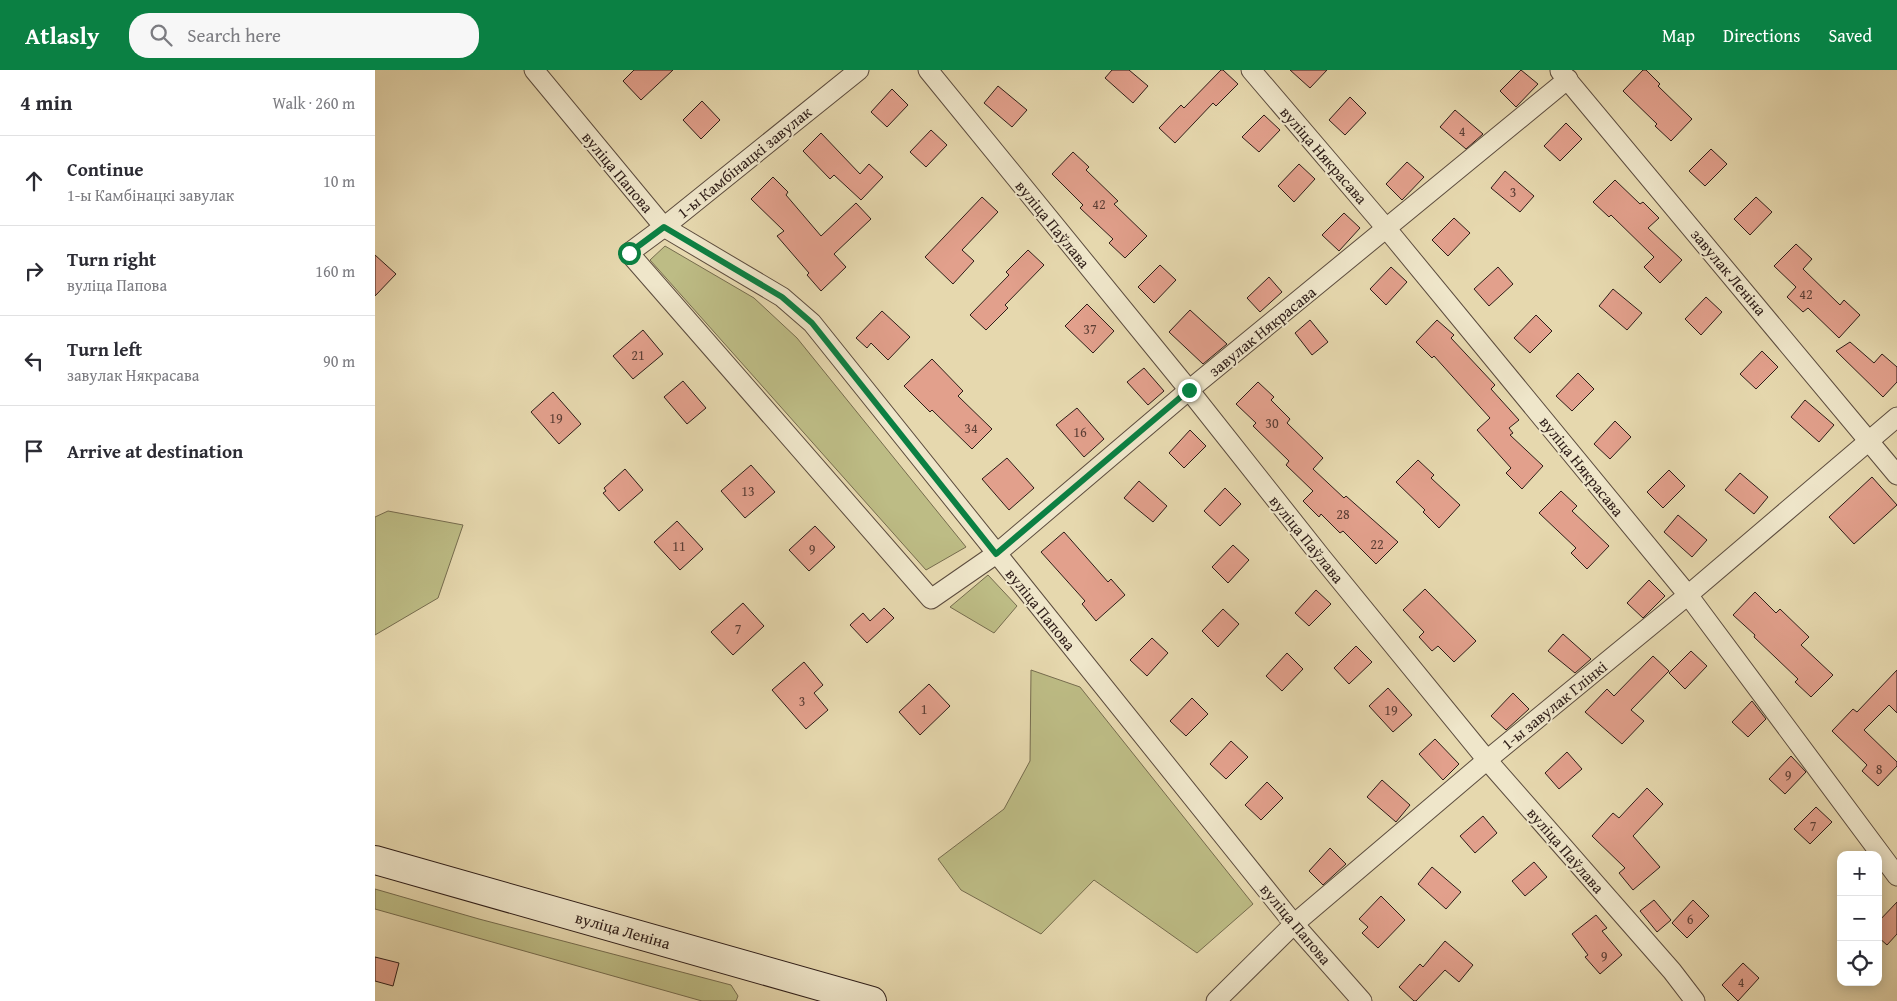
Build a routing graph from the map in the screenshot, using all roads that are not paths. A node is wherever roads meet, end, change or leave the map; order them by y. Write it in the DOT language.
graph roads {
  1 [pos="534,70"];
  2 [pos="859,70"];
  3 [pos="928,70"];
  4 [pos="1251,70"];
  5 [pos="1564,75"];
  6 [pos="664,227"];
  7 [pos="1387,228"];
  8 [pos="1189,390"];
  9 [pos="1897,417"];
  10 [pos="1870,441"];
  11 [pos="1897,475"];
  12 [pos="996,554"];
  13 [pos="1688,595"];
  14 [pos="931,599"];
  15 [pos="1487,760"];
  16 [pos="375,860"];
  17 [pos="1897,876"];
  18 [pos="1294,924"];
  19 [pos="872,1001"];
  20 [pos="1217,1001"];
  21 [pos="1363,1001"];
  22 [pos="1695,1001"];
  1 -- 6 [label="street, вуліца Папова"];
  2 -- 6 [label="street, 1-ы Камбінацкі завулак"];
  3 -- 8 [label="street, вуліца Паўлава"];
  4 -- 7 [label="street, вуліца Някрасава"];
  5 -- 7 [label="street, завулак Някрасава"];
  5 -- 10 [label="street, завулак Леніна"];
  6 -- 12 [label="street, вуліца Папова"];
  6 -- 14 [label="street, 1-ы Камбінацкі завулак"];
  7 -- 8 [label="street, завулак Някрасава"];
  7 -- 13 [label="street, вуліца Някрасава"];
  8 -- 12 [label="street, завулак Някрасава"];
  8 -- 15 [label="street, вуліца Паўлава"];
  9 -- 10 [label="street, 1-ы завулак Глінкі"];
  10 -- 11 [label="street, завулак Леніна"];
  10 -- 13 [label="street, 1-ы завулак Глінкі"];
  12 -- 14 [label="street, завулак Някрасава"];
  12 -- 18 [label="street, вуліца Папова"];
  13 -- 15 [label="street, 1-ы завулак Глінкі"];
  13 -- 17 [label="street, вуліца Някрасава"];
  15 -- 18 [label="street, 1-ы завулак Глінкі"];
  15 -- 22 [label="street, вуліца Паўлава"];
  16 -- 19 [label="main road, вуліца Леніна"];
  18 -- 20 [label="street, 1-ы завулак Глінкі"];
  18 -- 21 [label="street, вуліца Папова"];
}
